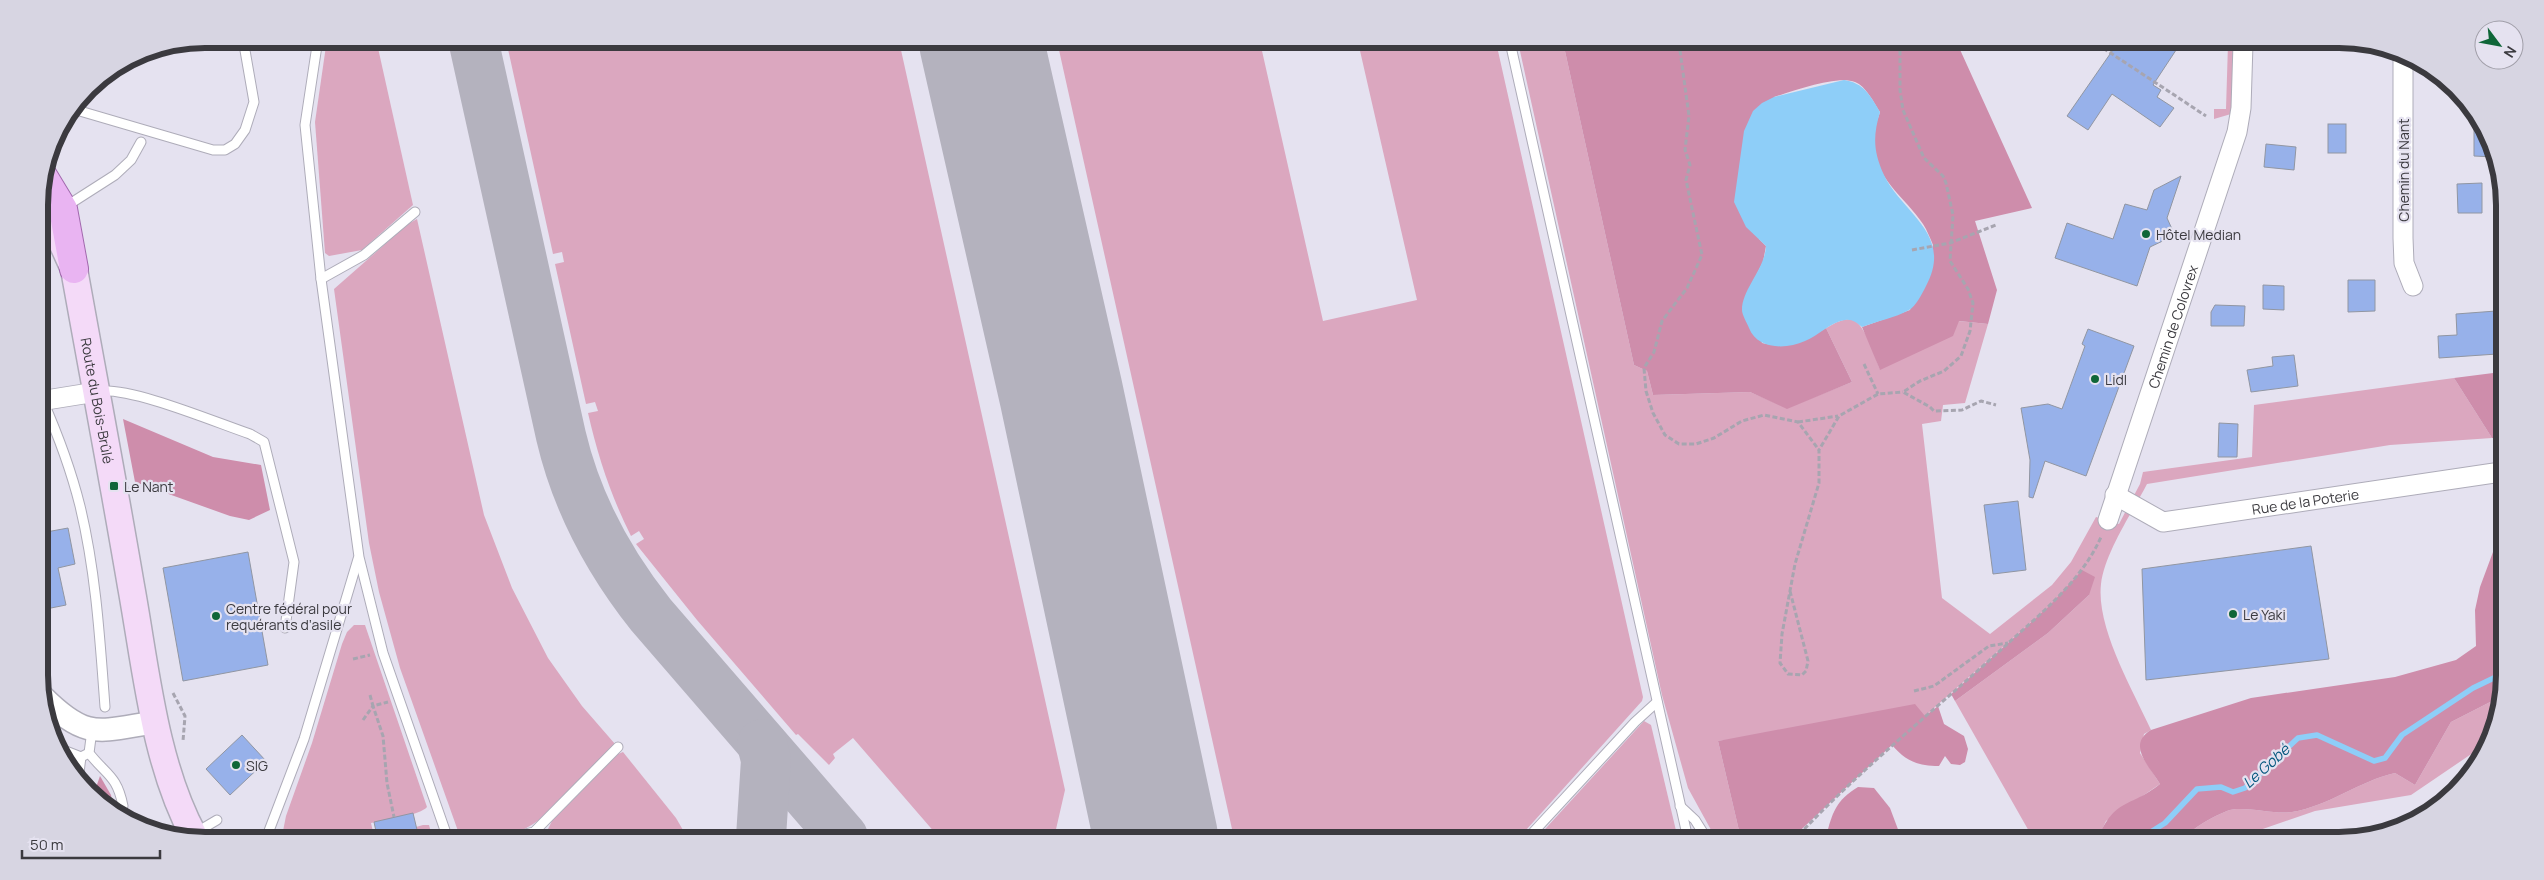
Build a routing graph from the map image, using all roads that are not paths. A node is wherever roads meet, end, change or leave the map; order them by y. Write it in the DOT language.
graph roads {
  1 [pos="245,48"];
  2 [pos="317,48"];
  3 [pos="1511,48"];
  4 [pos="2243,48"];
  5 [pos="2403,61"];
  6 [pos="79,111"];
  7 [pos="141,142"];
  8 [pos="50,211"];
  9 [pos="415,212"];
  10 [pos="74,269"];
  11 [pos="321,279"];
  12 [pos="2413,286"];
  13 [pos="96,392"];
  14 [pos="48,400"];
  15 [pos="48,415"];
  16 [pos="2496,473"];
  17 [pos="2115,495"];
  18 [pos="2108,520"];
  19 [pos="359,557"];
  20 [pos="285,628"];
  21 [pos="1657,702"];
  22 [pos="51,704"];
  23 [pos="105,707"];
  24 [pos="156,722"];
  25 [pos="92,730"];
  26 [pos="618,747"];
  27 [pos="67,751"];
  28 [pos="85,755"];
  29 [pos="80,772"];
  30 [pos="123,806"];
  31 [pos="1680,806"];
  32 [pos="217,820"];
  33 [pos="191,831"];
  34 [pos="198,832"];
  35 [pos="269,832"];
  36 [pos="446,832"];
  37 [pos="534,832"];
  38 [pos="1534,832"];
  39 [pos="1686,832"];
  40 [pos="1703,832"];
  1 -- 6 [label="lane"];
  2 -- 11 [label="lane"];
  3 -- 21 [label="lane"];
  4 -- 17 [label="street, Chemin de Colovrex"];
  5 -- 12 [label="street, Chemin du Nant"];
  7 -- 8 [label="lane"];
  8 -- 10 [label="main road"];
  9 -- 11 [label="lane"];
  10 -- 13 [label="main road, Route du Bois-Brûlé"];
  11 -- 19 [label="lane"];
  13 -- 14 [label="street"];
  13 -- 20 [label="lane"];
  13 -- 24 [label="main road, Route du Bois-Brûlé"];
  15 -- 23 [label="lane"];
  16 -- 17 [label="street, Rue de la Poterie"];
  17 -- 18 [label="street, Chemin de Colovrex"];
  19 -- 35 [label="lane"];
  19 -- 36 [label="lane"];
  21 -- 31 [label="lane"];
  21 -- 38 [label="lane"];
  22 -- 25 [label="street"];
  24 -- 25 [label="street"];
  24 -- 33 [label="main road, Route du Bois-Brûlé"];
  25 -- 28 [label="lane"];
  26 -- 37 [label="lane"];
  27 -- 28 [label="lane"];
  28 -- 29 [label="lane"];
  28 -- 30 [label="lane"];
  31 -- 39 [label="lane"];
  31 -- 40 [label="lane"];
  32 -- 34 [label="lane"];
}
